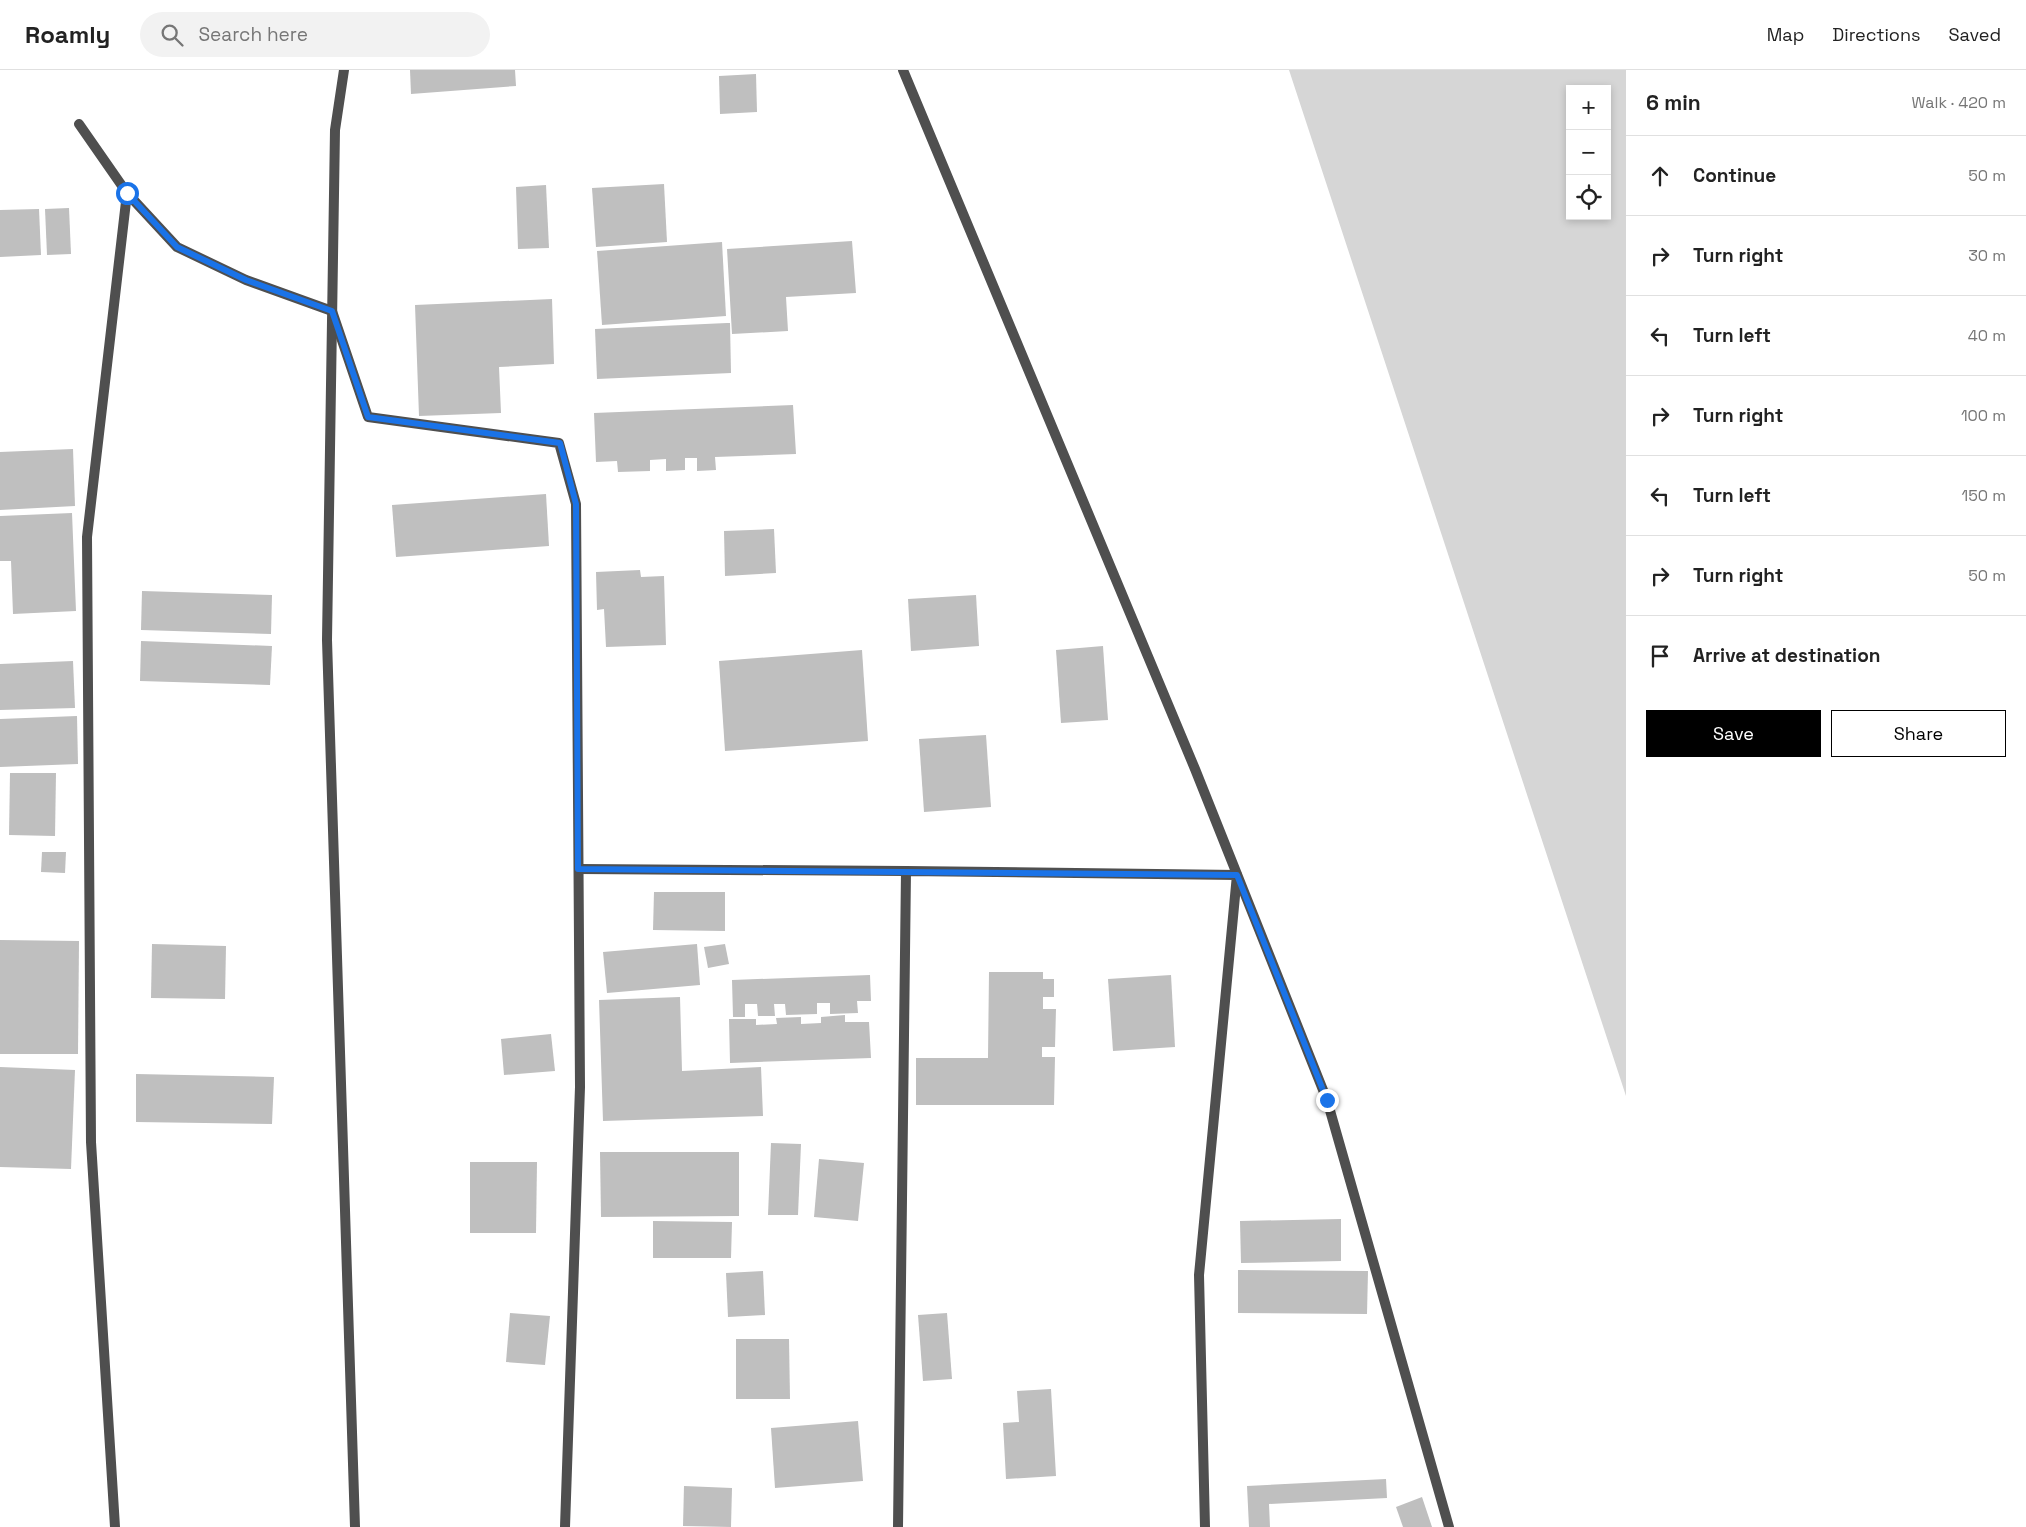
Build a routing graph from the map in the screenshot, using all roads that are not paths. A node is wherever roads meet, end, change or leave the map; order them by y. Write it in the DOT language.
graph roads {
  1 [pos="344,70"];
  2 [pos="903,70"];
  3 [pos="80,124"];
  4 [pos="127,193"];
  5 [pos="332,311"];
  6 [pos="578,869"];
  7 [pos="906,872"];
  8 [pos="1237,875"];
  9 [pos="115,1527"];
  10 [pos="355,1527"];
  11 [pos="565,1527"];
  12 [pos="898,1527"];
  13 [pos="1205,1527"];
  14 [pos="1449,1527"];
  1 -- 5 [label="street"];
  2 -- 8 [label="street"];
  3 -- 4 [label="street"];
  4 -- 5 [label="street"];
  4 -- 9 [label="street"];
  5 -- 6 [label="street"];
  5 -- 10 [label="street"];
  6 -- 7 [label="street"];
  6 -- 11 [label="street"];
  7 -- 8 [label="street"];
  7 -- 12 [label="street"];
  8 -- 13 [label="street"];
  8 -- 14 [label="street"];
}
